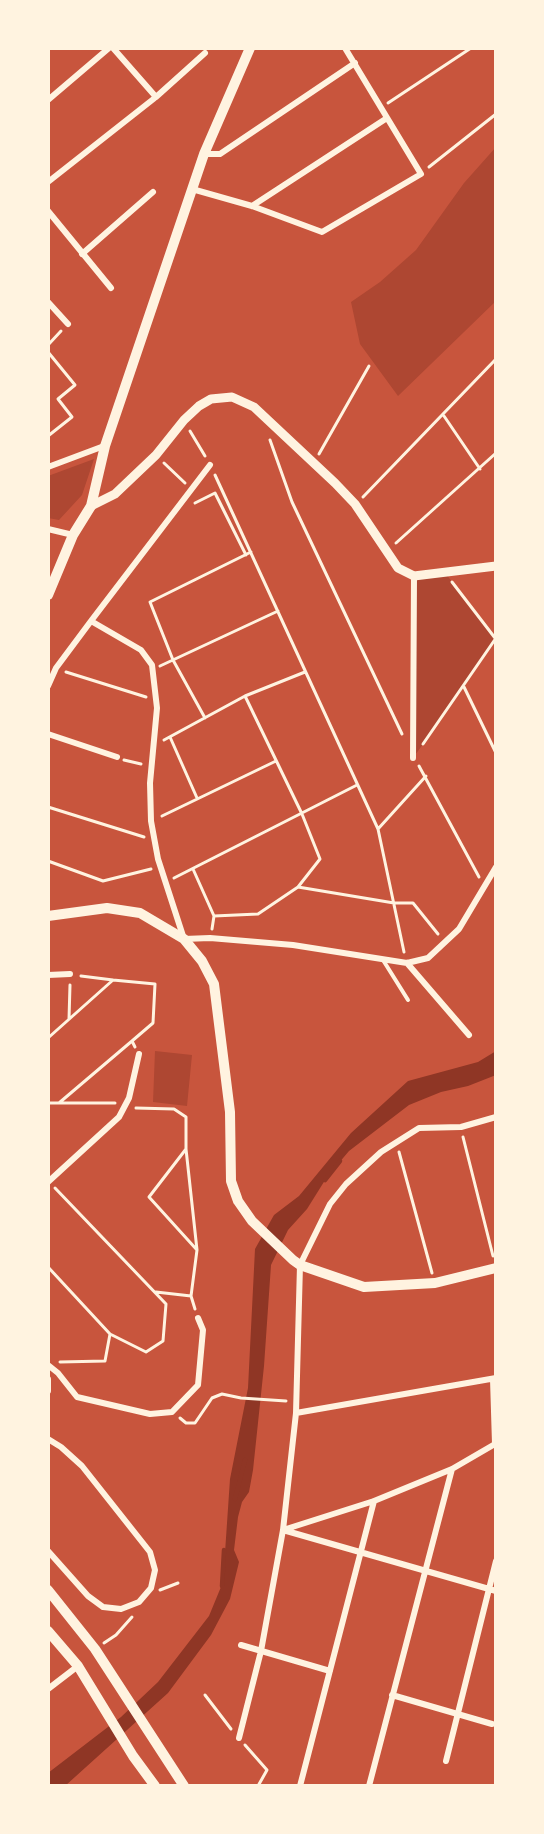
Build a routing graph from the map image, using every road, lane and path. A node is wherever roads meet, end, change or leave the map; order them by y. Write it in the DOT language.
graph roads {
  1 [pos="111,48"];
  2 [pos="250,48"];
  3 [pos="345,48"];
  4 [pos="471,48"];
  5 [pos="205,53"];
  6 [pos="355,63"];
  7 [pos="156,97"];
  8 [pos="48,100"];
  9 [pos="381,107"];
  10 [pos="496,114"];
  11 [pos="387,118"];
  12 [pos="204,154"];
  13 [pos="421,174"];
  14 [pos="48,183"];
  15 [pos="192,189"];
  16 [pos="153,192"];
  17 [pos="252,206"];
  18 [pos="48,212"];
  19 [pos="82,254"];
  20 [pos="111,288"];
  21 [pos="48,302"];
  22 [pos="68,324"];
  23 [pos="48,345"];
  24 [pos="48,352"];
  25 [pos="496,359"];
  26 [pos="369,366"];
  27 [pos="444,415"];
  28 [pos="184,420"];
  29 [pos="268,435"];
  30 [pos="48,436"];
  31 [pos="105,446"];
  32 [pos="496,453"];
  33 [pos="156,455"];
  34 [pos="314,463"];
  35 [pos="210,465"];
  36 [pos="48,467"];
  37 [pos="480,469"];
  38 [pos="191,490"];
  39 [pos="215,493"];
  40 [pos="355,504"];
  41 [pos="91,506"];
  42 [pos="48,529"];
  43 [pos="73,535"];
  44 [pos="251,552"];
  45 [pos="385,552"];
  46 [pos="246,555"];
  47 [pos="496,566"];
  48 [pos="446,574"];
  49 [pos="414,576"];
  50 [pos="48,593"];
  51 [pos="278,611"];
  52 [pos="91,621"];
  53 [pos="496,638"];
  54 [pos="173,660"];
  55 [pos="56,668"];
  56 [pos="153,669"];
  57 [pos="305,672"];
  58 [pos="48,686"];
  59 [pos="464,687"];
  60 [pos="138,696"];
  61 [pos="245,696"];
  62 [pos="205,718"];
  63 [pos="48,734"];
  64 [pos="403,736"];
  65 [pos="170,737"];
  66 [pos="154,746"];
  67 [pos="496,753"];
  68 [pos="117,757"];
  69 [pos="413,758"];
  70 [pos="276,760"];
  71 [pos="357,785"];
  72 [pos="197,799"];
  73 [pos="48,807"];
  74 [pos="302,814"];
  75 [pos="151,821"];
  76 [pos="378,829"];
  77 [pos="154,840"];
  78 [pos="48,861"];
  79 [pos="161,867"];
  80 [pos="496,867"];
  81 [pos="193,868"];
  82 [pos="166,882"];
  83 [pos="484,886"];
  84 [pos="298,887"];
  85 [pos="394,903"];
  86 [pos="48,916"];
  87 [pos="184,939"];
  88 [pos="445,943"];
  89 [pos="383,959"];
  90 [pos="407,963"];
  91 [pos="70,974"];
  92 [pos="48,975"];
  93 [pos="113,980"];
  94 [pos="408,1000"];
  95 [pos="69,1019"];
  96 [pos="468,1035"];
  97 [pos="48,1038"];
  98 [pos="132,1041"];
  99 [pos="140,1054"];
  100 [pos="48,1103"];
  101 [pos="59,1103"];
  102 [pos="126,1105"];
  103 [pos="496,1117"];
  104 [pos="461,1127"];
  105 [pos="396,1142"];
  106 [pos="186,1149"];
  107 [pos="48,1182"];
  108 [pos="197,1250"];
  109 [pos="297,1262"];
  110 [pos="48,1268"];
  111 [pos="496,1268"];
  112 [pos="435,1283"];
  113 [pos="154,1292"];
  114 [pos="198,1318"];
  115 [pos="110,1334"];
  116 [pos="60,1362"];
  117 [pos="48,1365"];
  118 [pos="48,1379"];
  119 [pos="495,1379"];
  120 [pos="48,1390"];
  121 [pos="296,1401"];
  122 [pos="172,1412"];
  123 [pos="296,1413"];
  124 [pos="48,1439"];
  125 [pos="496,1444"];
  126 [pos="452,1469"];
  127 [pos="374,1501"];
  128 [pos="283,1530"];
  129 [pos="48,1551"];
  130 [pos="360,1552"];
  131 [pos="496,1561"];
  132 [pos="425,1570"];
  133 [pos="488,1589"];
  134 [pos="48,1590"];
  135 [pos="496,1591"];
  136 [pos="48,1631"];
  137 [pos="241,1645"];
  138 [pos="261,1651"];
  139 [pos="78,1666"];
  140 [pos="330,1671"];
  141 [pos="48,1689"];
  142 [pos="205,1695"];
  143 [pos="392,1695"];
  144 [pos="459,1714"];
  145 [pos="492,1724"];
  146 [pos="239,1738"];
  147 [pos="446,1761"];
  148 [pos="155,1786"];
  149 [pos="184,1786"];
  150 [pos="258,1786"];
  151 [pos="300,1786"];
  152 [pos="369,1786"];
  1 -- 7 [label="street"];
  1 -- 8 [label="street"];
  2 -- 12 [label="main road"];
  3 -- 6 [label="street"];
  4 -- 9 [label="path"];
  5 -- 7 [label="street"];
  6 -- 9 [label="street"];
  6 -- 12 [label="street"];
  7 -- 14 [label="street"];
  9 -- 11 [label="street"];
  10 -- 13 [label="path"];
  11 -- 13 [label="street"];
  11 -- 17 [label="street"];
  12 -- 15 [label="main road"];
  13 -- 17 [label="street"];
  15 -- 17 [label="street"];
  15 -- 31 [label="main road"];
  16 -- 19 [label="street"];
  18 -- 19 [label="street"];
  19 -- 20 [label="street"];
  21 -- 22 [label="street"];
  22 -- 23 [label="path"];
  24 -- 30 [label="path"];
  25 -- 27 [label="path"];
  26 -- 34 [label="path"];
  27 -- 37 [label="path"];
  27 -- 40 [label="path"];
  28 -- 33 [label="street"];
  28 -- 34 [label="street"];
  28 -- 35 [label="path"];
  29 -- 64 [label="path"];
  31 -- 36 [label="street"];
  31 -- 41 [label="main road"];
  32 -- 37 [label="path"];
  33 -- 38 [label="path"];
  33 -- 41 [label="street"];
  34 -- 40 [label="street"];
  35 -- 38 [label="street"];
  35 -- 44 [label="path"];
  37 -- 45 [label="path"];
  38 -- 52 [label="street"];
  39 -- 46 [label="path"];
  40 -- 45 [label="street"];
  41 -- 43 [label="main road"];
  42 -- 43 [label="street"];
  43 -- 50 [label="main road"];
  44 -- 46 [label="path"];
  44 -- 51 [label="path"];
  45 -- 49 [label="street"];
  46 -- 54 [label="path"];
  47 -- 48 [label="street"];
  48 -- 49 [label="street"];
  48 -- 53 [label="path"];
  49 -- 69 [label="street"];
  51 -- 54 [label="path"];
  51 -- 57 [label="path"];
  52 -- 55 [label="street"];
  52 -- 56 [label="street"];
  53 -- 59 [label="path"];
  54 -- 56 [label="path"];
  54 -- 62 [label="path"];
  55 -- 58 [label="street"];
  55 -- 60 [label="path"];
  56 -- 66 [label="street"];
  57 -- 61 [label="path"];
  57 -- 71 [label="path"];
  59 -- 67 [label="path"];
  59 -- 69 [label="path"];
  61 -- 62 [label="path"];
  61 -- 70 [label="path"];
  62 -- 65 [label="path"];
  63 -- 68 [label="street"];
  65 -- 66 [label="path"];
  65 -- 72 [label="path"];
  66 -- 75 [label="street"];
  70 -- 72 [label="path"];
  70 -- 74 [label="path"];
  71 -- 74 [label="path"];
  71 -- 76 [label="path"];
  72 -- 75 [label="path"];
  73 -- 77 [label="path"];
  74 -- 81 [label="path"];
  74 -- 84 [label="path"];
  75 -- 77 [label="street"];
  76 -- 83 [label="path"];
  76 -- 85 [label="path"];
  77 -- 79 [label="street"];
  78 -- 79 [label="path"];
  79 -- 82 [label="street"];
  80 -- 83 [label="street"];
  81 -- 82 [label="path"];
  81 -- 84 [label="path"];
  82 -- 87 [label="street"];
  83 -- 88 [label="street"];
  84 -- 85 [label="path"];
  85 -- 88 [label="path"];
  85 -- 90 [label="path"];
  86 -- 87 [label="main road"];
  87 -- 89 [label="street"];
  87 -- 109 [label="main road"];
  88 -- 90 [label="street"];
  89 -- 90 [label="street"];
  89 -- 94 [label="lane"];
  90 -- 96 [label="street"];
  91 -- 92 [label="street"];
  91 -- 93 [label="path"];
  91 -- 95 [label="path"];
  93 -- 95 [label="path"];
  93 -- 98 [label="path"];
  95 -- 97 [label="path"];
  98 -- 99 [label="path"];
  98 -- 101 [label="path"];
  99 -- 102 [label="street"];
  100 -- 101 [label="path"];
  101 -- 102 [label="path"];
  102 -- 106 [label="path"];
  102 -- 107 [label="street"];
  103 -- 104 [label="street"];
  104 -- 105 [label="street"];
  104 -- 111 [label="path"];
  105 -- 109 [label="street"];
  105 -- 112 [label="path"];
  106 -- 108 [label="path"];
  106 -- 108 [label="path"];
  107 -- 113 [label="path"];
  108 -- 113 [label="path"];
  109 -- 112 [label="main road"];
  109 -- 121 [label="street"];
  110 -- 115 [label="path"];
  111 -- 112 [label="main road"];
  113 -- 115 [label="path"];
  114 -- 122 [label="street"];
  115 -- 116 [label="path"];
  117 -- 122 [label="street"];
  118 -- 120 [label="street"];
  119 -- 123 [label="street"];
  119 -- 125 [label="street"];
  121 -- 122 [label="path"];
  121 -- 123 [label="street"];
  123 -- 128 [label="street"];
  124 -- 129 [label="street"];
  125 -- 126 [label="street"];
  126 -- 127 [label="street"];
  126 -- 132 [label="street"];
  127 -- 128 [label="street"];
  127 -- 130 [label="street"];
  128 -- 130 [label="street"];
  128 -- 138 [label="street"];
  130 -- 132 [label="street"];
  130 -- 140 [label="street"];
  131 -- 133 [label="street"];
  132 -- 133 [label="street"];
  132 -- 143 [label="street"];
  133 -- 135 [label="street"];
  133 -- 144 [label="street"];
  134 -- 149 [label="main road"];
  136 -- 139 [label="main road"];
  137 -- 138 [label="street"];
  138 -- 140 [label="street"];
  138 -- 146 [label="street"];
  139 -- 141 [label="street"];
  139 -- 148 [label="main road"];
  140 -- 151 [label="street"];
  142 -- 146 [label="path"];
  143 -- 144 [label="street"];
  143 -- 152 [label="street"];
  144 -- 145 [label="street"];
  144 -- 147 [label="street"];
  146 -- 150 [label="path"];
}
